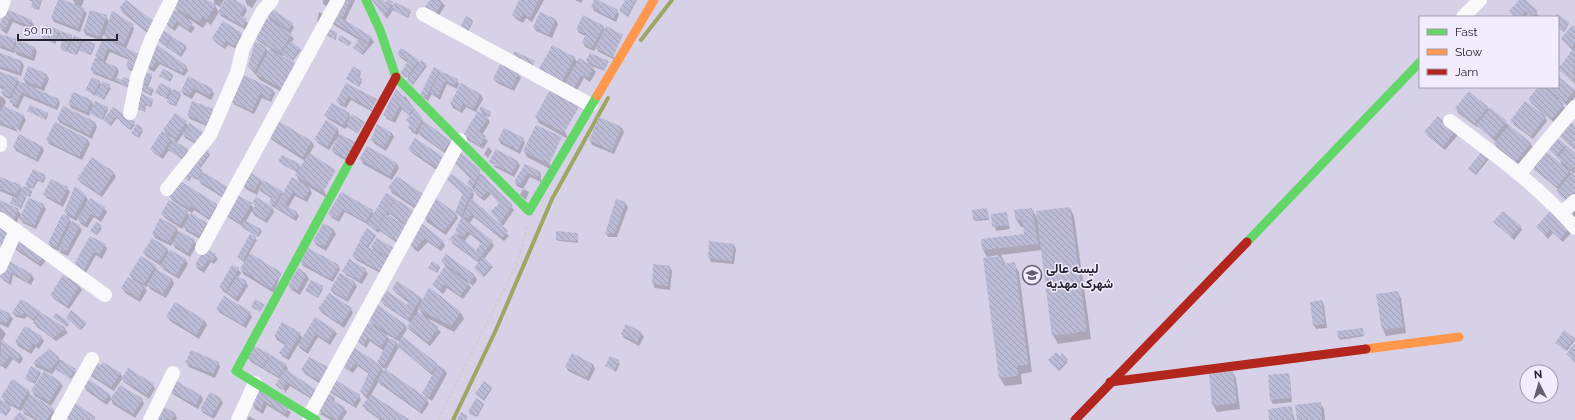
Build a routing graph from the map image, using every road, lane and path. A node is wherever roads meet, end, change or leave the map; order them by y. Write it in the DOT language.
graph roads {
  1 [pos="4,0"];
  2 [pos="171,0"];
  3 [pos="272,0"];
  4 [pos="338,0"];
  5 [pos="366,0"];
  6 [pos="654,0"];
  7 [pos="1480,0"];
  8 [pos="0,11"];
  9 [pos="422,14"];
  10 [pos="1464,16"];
  11 [pos="1419,63"];
  12 [pos="396,77"];
  13 [pos="591,105"];
  14 [pos="1575,107"];
  15 [pos="130,112"];
  16 [pos="1450,121"];
  17 [pos="460,140"];
  18 [pos="1520,173"];
  19 [pos="167,189"];
  20 [pos="1575,201"];
  21 [pos="529,211"];
  22 [pos="1562,213"];
  23 [pos="0,219"];
  24 [pos="1575,228"];
  25 [pos="16,230"];
  26 [pos="202,248"];
  27 [pos="0,268"];
  28 [pos="105,295"];
  29 [pos="1459,337"];
  30 [pos="92,359"];
  31 [pos="172,373"];
  32 [pos="1110,382"];
  33 [pos="255,383"];
  34 [pos="312,418"];
  35 [pos="58,420"];
  36 [pos="150,420"];
  37 [pos="238,420"];
  38 [pos="438,420"];
  39 [pos="1075,420"];
  1 -- 8 [label="street"];
  2 -- 15 [label="street"];
  3 -- 19 [label="street"];
  4 -- 26 [label="street"];
  5 -- 12 [label="street"];
  6 -- 13 [label="street"];
  7 -- 10 [label="street"];
  9 -- 13 [label="street"];
  11 -- 32 [label="street"];
  12 -- 17 [label="street"];
  12 -- 33 [label="street"];
  13 -- 21 [label="street"];
  14 -- 18 [label="street"];
  16 -- 18 [label="street"];
  17 -- 21 [label="street"];
  17 -- 34 [label="street"];
  18 -- 22 [label="street"];
  20 -- 22 [label="street"];
  21 -- 38 [label="path"];
  22 -- 24 [label="street"];
  23 -- 25 [label="street"];
  25 -- 27 [label="street"];
  25 -- 28 [label="street"];
  29 -- 32 [label="street"];
  30 -- 35 [label="street"];
  31 -- 36 [label="street"];
  32 -- 39 [label="street"];
  33 -- 34 [label="street"];
  33 -- 37 [label="street"];
}
